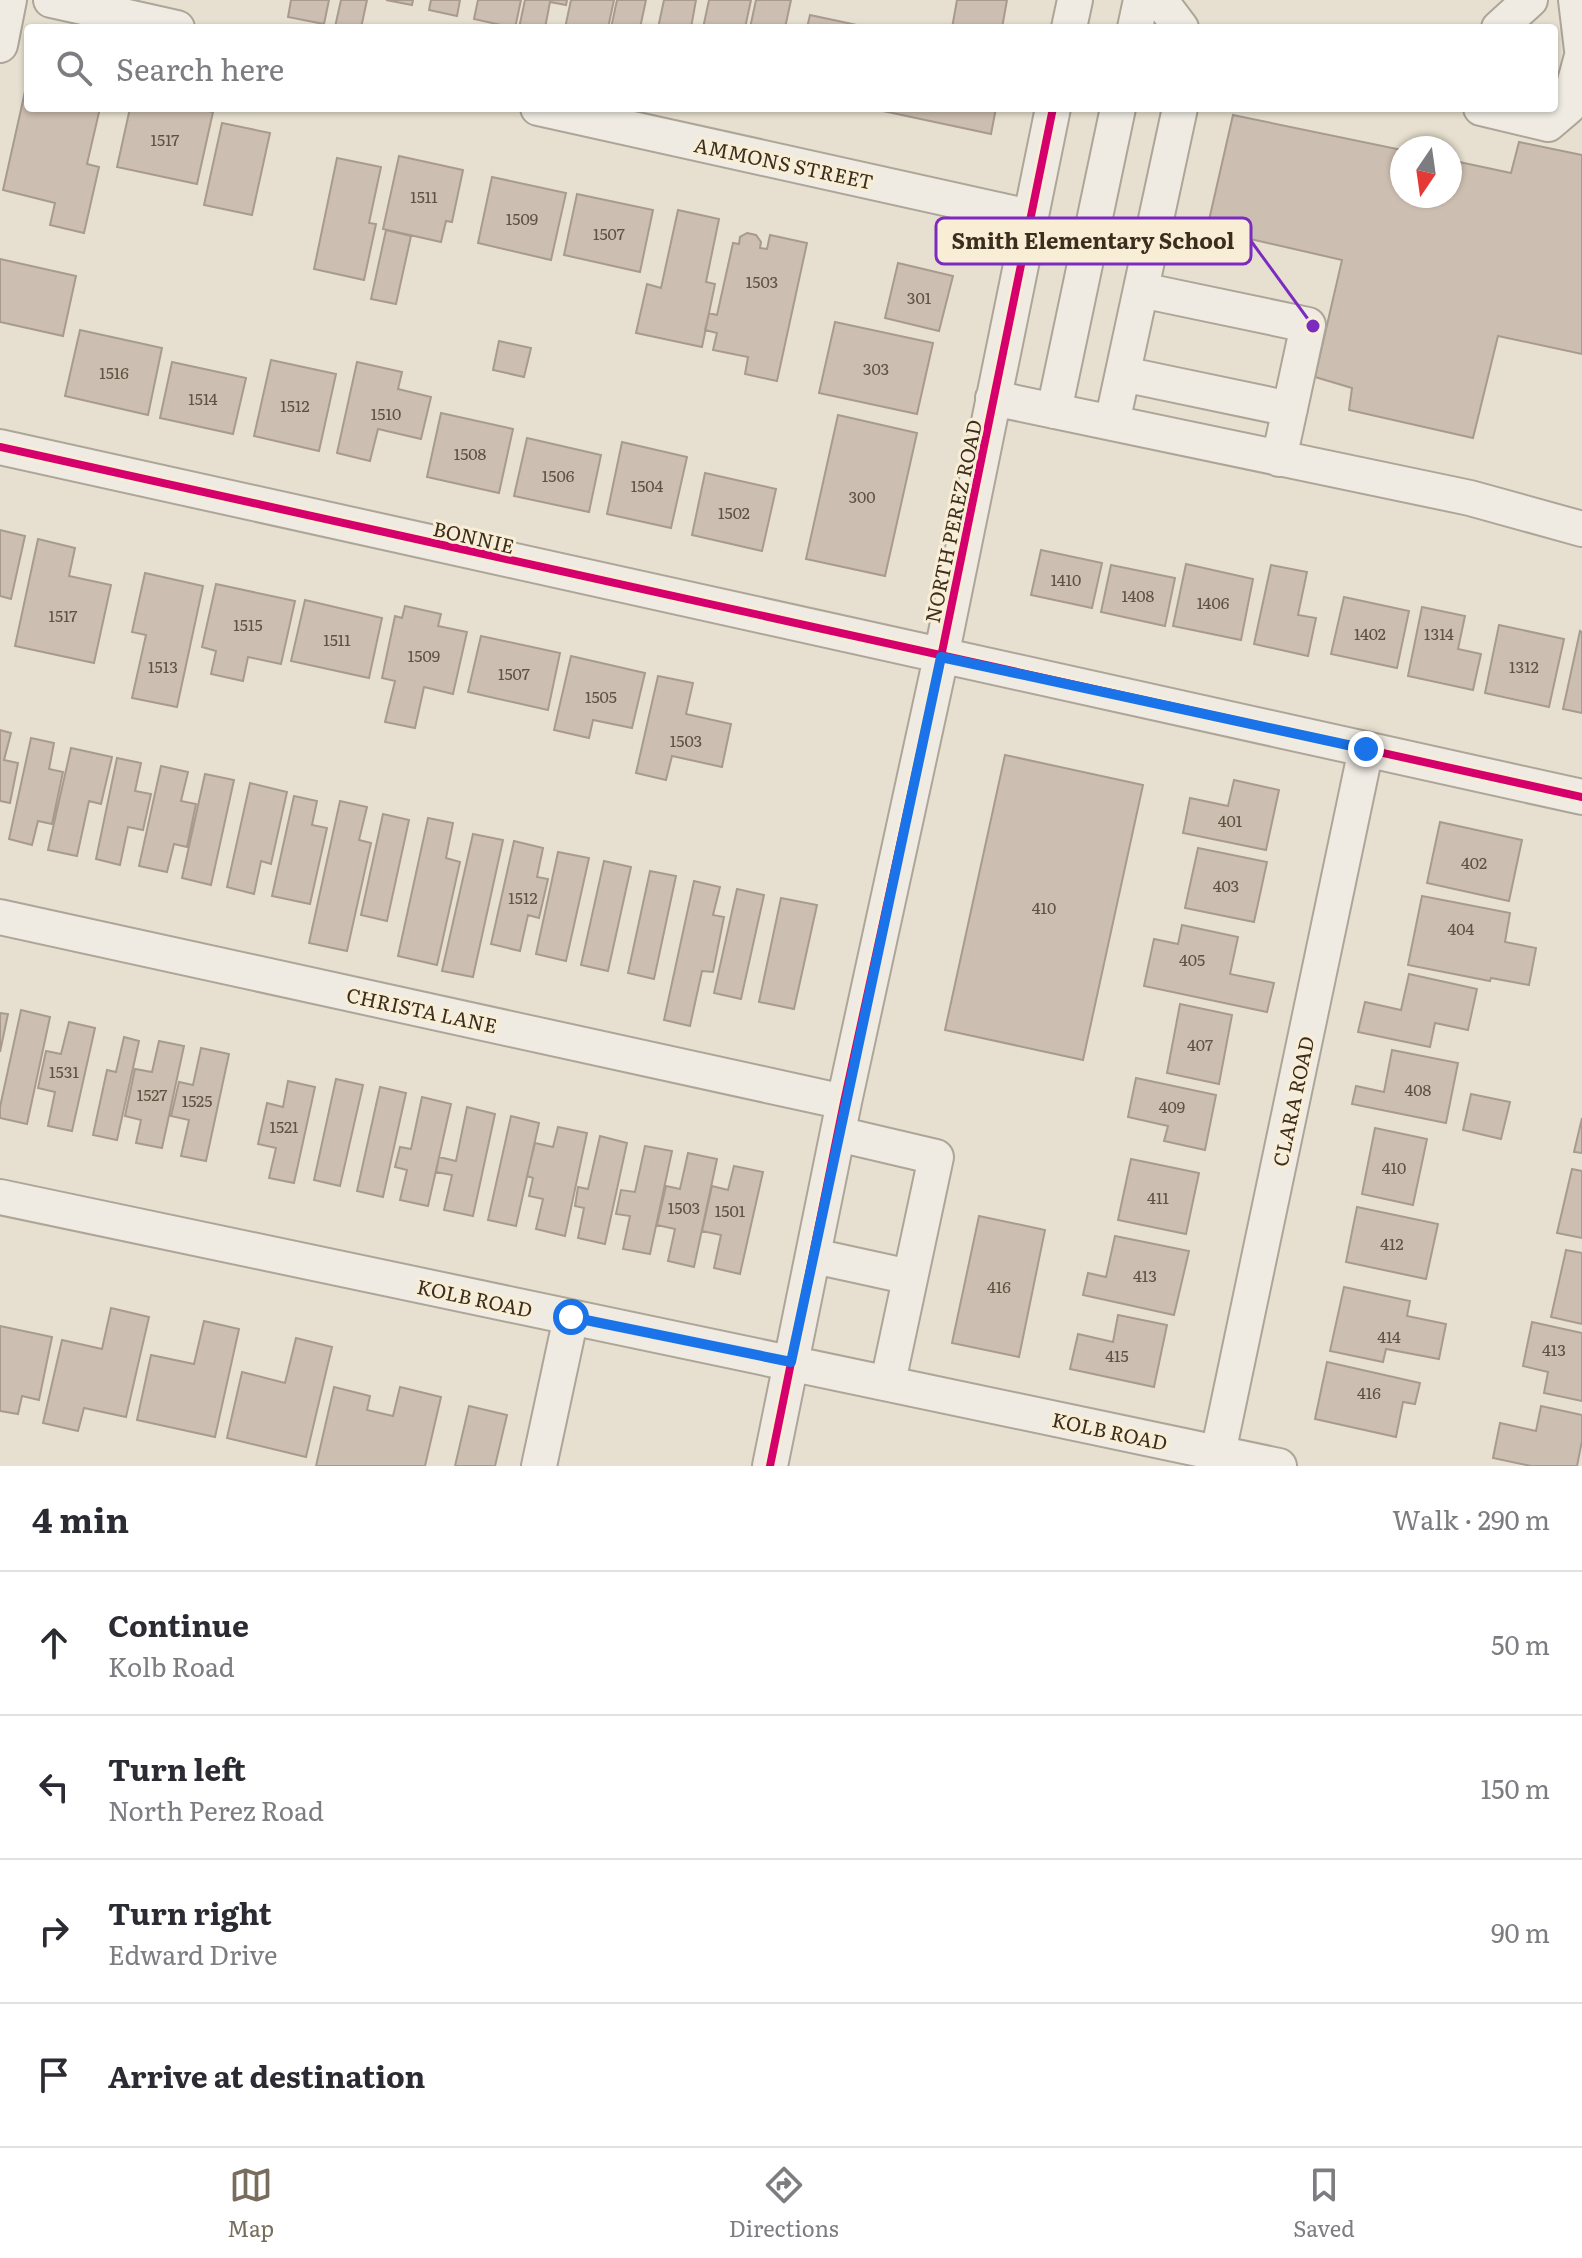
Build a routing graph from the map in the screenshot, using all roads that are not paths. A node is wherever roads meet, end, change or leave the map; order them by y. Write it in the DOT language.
graph roads {
  1 [pos="9,0"];
  2 [pos="51,0"];
  3 [pos="1075,0"];
  4 [pos="1141,0"];
  5 [pos="1160,0"];
  6 [pos="1530,0"];
  7 [pos="1576,0"];
  8 [pos="159,24"];
  9 [pos="1070,24"];
  10 [pos="1136,24"];
  11 [pos="1178,24"];
  12 [pos="1503,24"];
  13 [pos="0,45"];
  14 [pos="1582,50"];
  15 [pos="1582,56"];
  16 [pos="556,112"];
  17 [pos="1052,112"];
  18 [pos="1117,112"];
  19 [pos="1179,112"];
  20 [pos="1498,112"];
  21 [pos="1030,217"];
  22 [pos="1141,290"];
  23 [pos="1123,374"];
  24 [pos="993,398"];
  25 [pos="1290,409"];
  26 [pos="1054,411"];
  27 [pos="1112,423"];
  28 [pos="0,447"];
  29 [pos="1279,459"];
  30 [pos="1582,529"];
  31 [pos="941,657"];
  32 [pos="1366,749"];
  33 [pos="1582,797"];
  34 [pos="0,917"];
  35 [pos="841,1118"];
  36 [pos="0,1197"];
  37 [pos="814,1256"];
  38 [pos="910,1277"];
  39 [pos="571,1317"];
  40 [pos="791,1362"];
  41 [pos="888,1382"];
  42 [pos="1218,1453"];
  43 [pos="539,1466"];
  44 [pos="770,1466"];
  45 [pos="1279,1466"];
  1 -- 13 [label="street"];
  2 -- 8 [label="street"];
  3 -- 9 [label="street"];
  4 -- 10 [label="street"];
  5 -- 11 [label="street"];
  6 -- 12 [label="street"];
  7 -- 14 [label="street"];
  15 -- 20 [label="street"];
  16 -- 21 [label="street, AMMONS STREET"];
  17 -- 21 [label="street, NORTH PEREZ ROAD"];
  18 -- 26 [label="street"];
  19 -- 22 [label="street"];
  21 -- 24 [label="street, NORTH PEREZ ROAD"];
  22 -- 23 [label="street"];
  22 -- 25 [label="street"];
  23 -- 25 [label="street"];
  23 -- 27 [label="street"];
  24 -- 26 [label="street"];
  24 -- 31 [label="street, NORTH PEREZ ROAD"];
  25 -- 29 [label="street"];
  26 -- 27 [label="street"];
  27 -- 29 [label="street"];
  28 -- 31 [label="street, BONNIE"];
  29 -- 30 [label="street"];
  31 -- 32 [label="street, BONNIE"];
  31 -- 35 [label="street, NORTH PEREZ ROAD"];
  32 -- 33 [label="street, BONNIE"];
  32 -- 42 [label="street, CLARA ROAD"];
  34 -- 35 [label="street, CHRISTA LANE"];
  35 -- 37 [label="street, NORTH PEREZ ROAD"];
  35 -- 38 [label="street, CHRISTA LANE"];
  36 -- 39 [label="street, KOLB ROAD"];
  37 -- 38 [label="street"];
  37 -- 40 [label="street, NORTH PEREZ ROAD"];
  38 -- 41 [label="street"];
  39 -- 40 [label="street, KOLB ROAD"];
  39 -- 43 [label="street"];
  40 -- 41 [label="street, KOLB ROAD"];
  40 -- 44 [label="street, NORTH PEREZ ROAD"];
  41 -- 42 [label="street, KOLB ROAD"];
  42 -- 45 [label="street, KOLB ROAD"];
}
